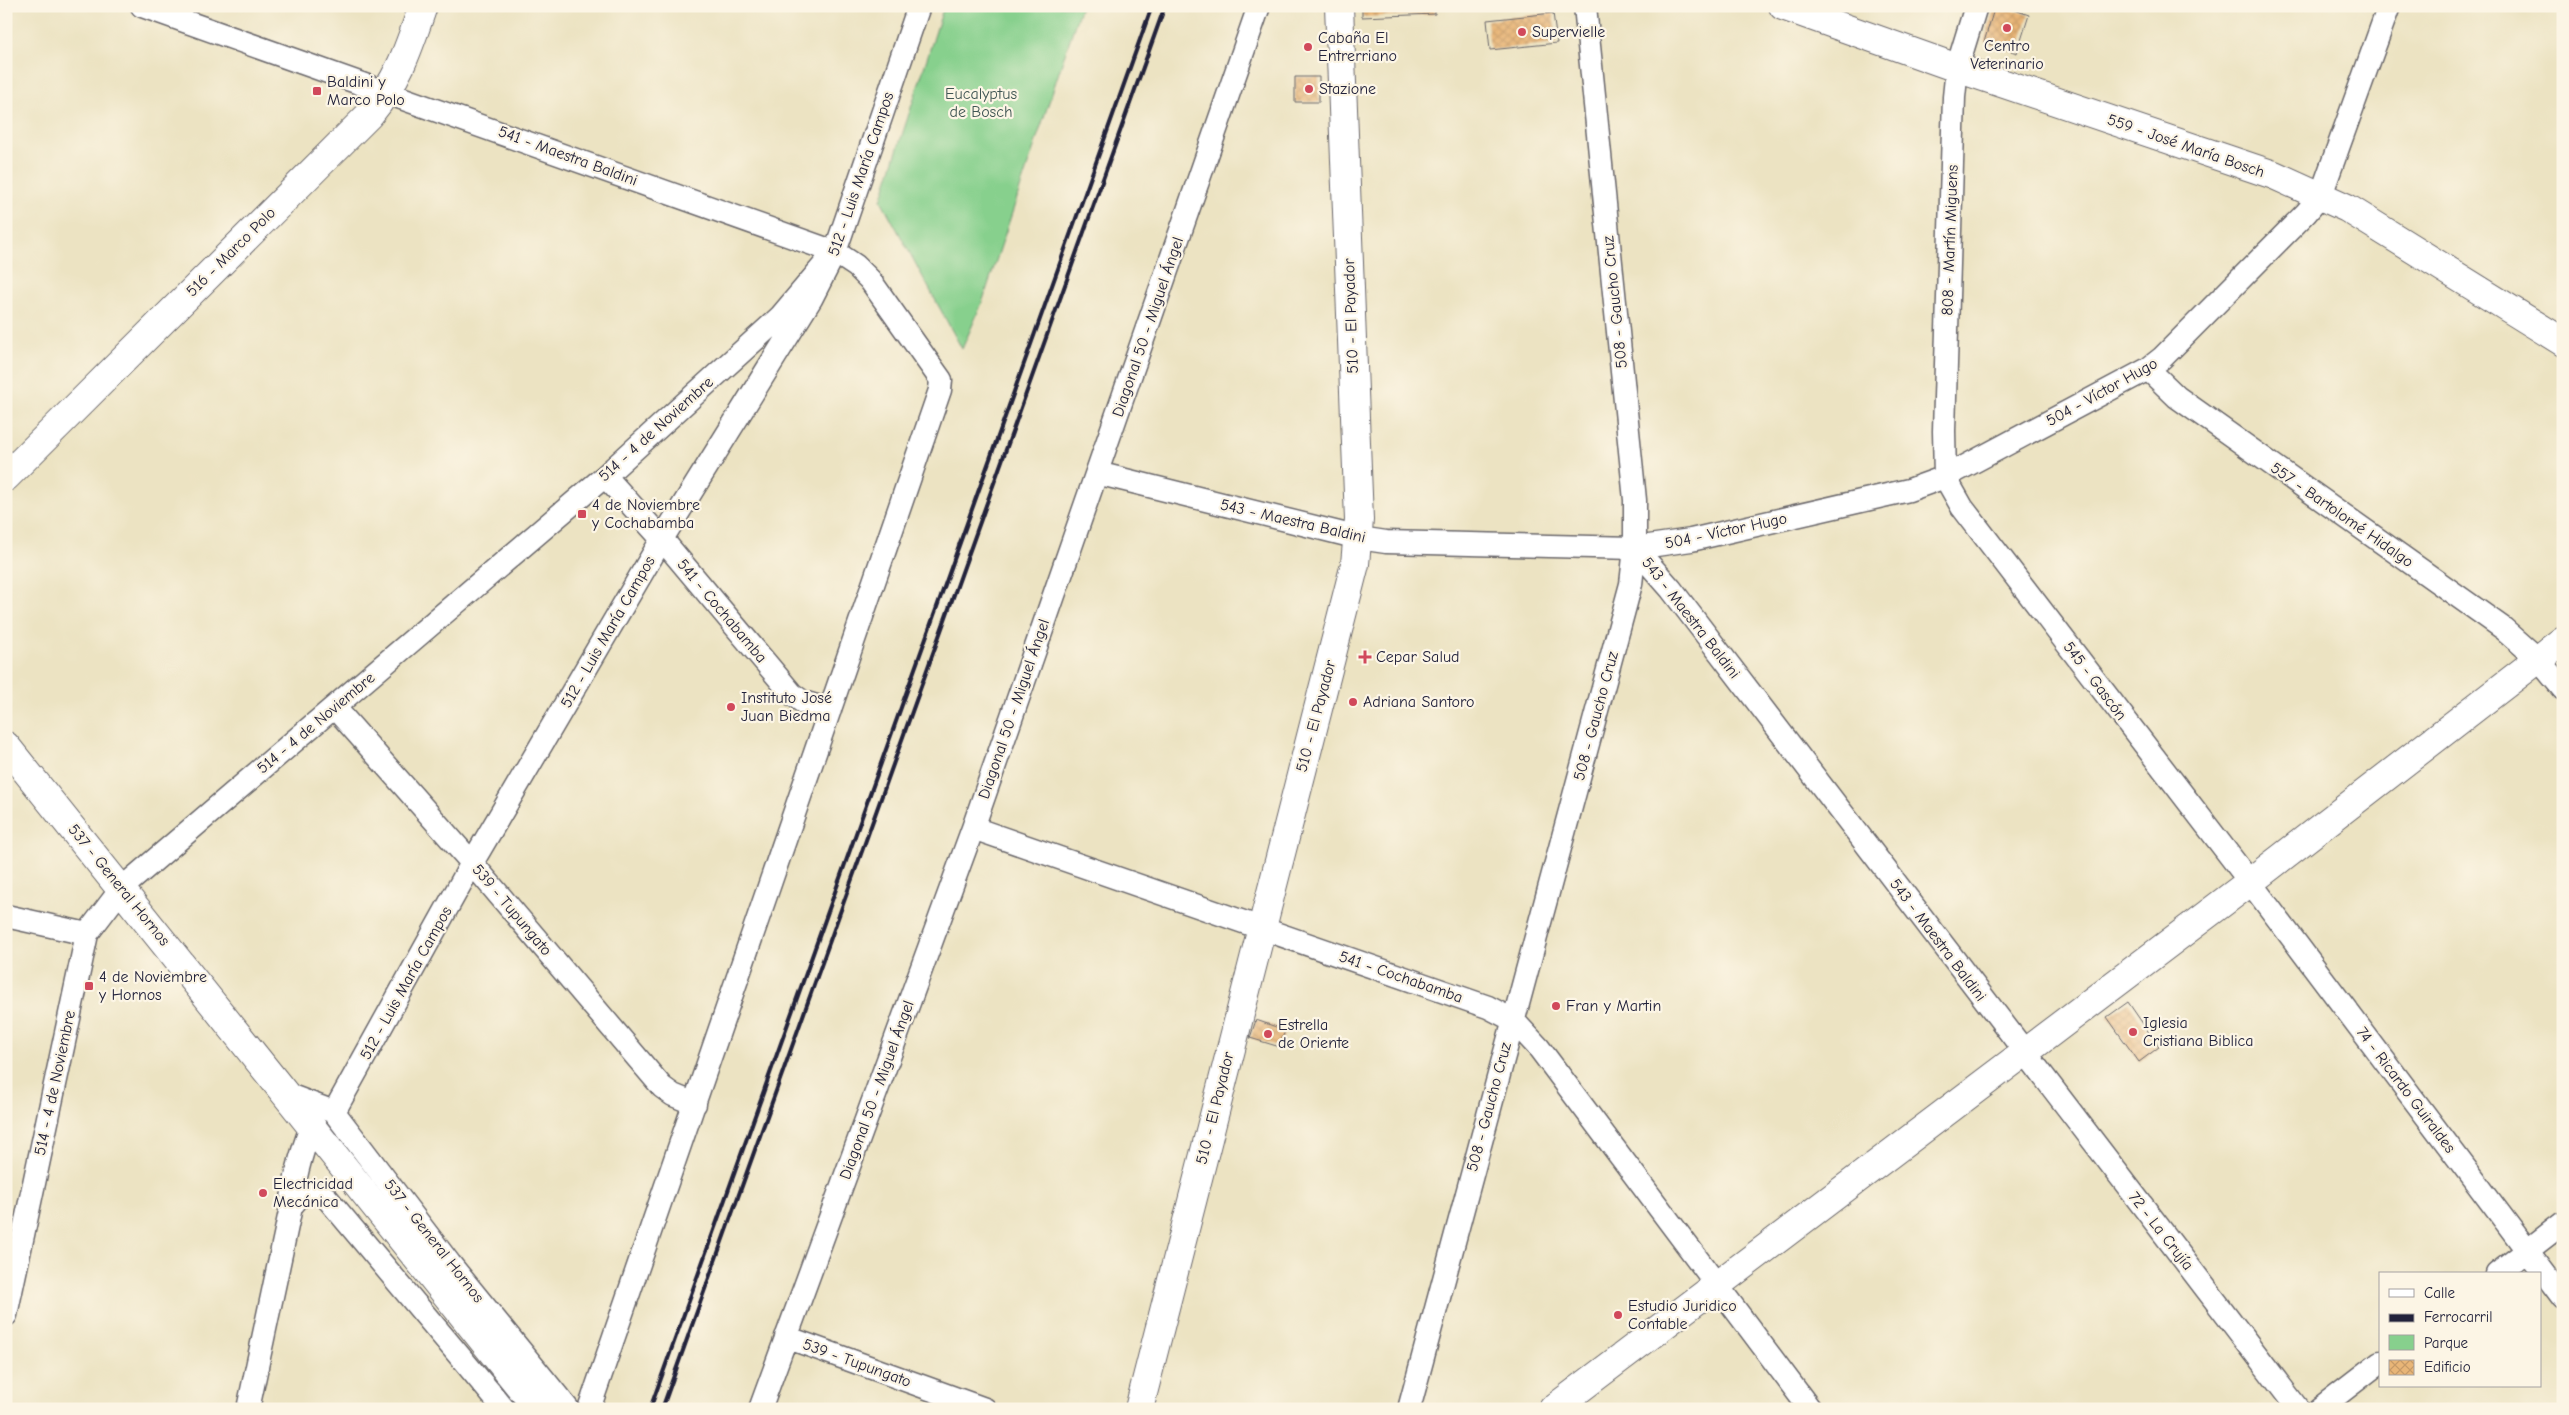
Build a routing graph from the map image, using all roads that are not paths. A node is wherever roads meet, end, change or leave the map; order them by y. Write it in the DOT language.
graph roads {
  1 [pos="142,6"];
  2 [pos="423,6"];
  3 [pos="919,6"];
  4 [pos="1259,6"];
  5 [pos="1339,6"];
  6 [pos="1585,6"];
  7 [pos="1783,6"];
  8 [pos="1976,6"];
  9 [pos="2389,6"];
  10 [pos="1957,68"];
  11 [pos="388,92"];
  12 [pos="2321,195"];
  13 [pos="835,252"];
  14 [pos="2563,342"];
  15 [pos="2148,369"];
  16 [pos="1097,473"];
  17 [pos="605,476"];
  18 [pos="6,477"];
  19 [pos="1945,477"];
  20 [pos="1359,538"];
  21 [pos="662,539"];
  22 [pos="1635,548"];
  23 [pos="2563,640"];
  24 [pos="2538,659"];
  25 [pos="2563,689"];
  26 [pos="335,708"];
  27 [pos="830,710"];
  28 [pos="6,746"];
  29 [pos="973,828"];
  30 [pos="472,863"];
  31 [pos="2250,882"];
  32 [pos="122,888"];
  33 [pos="6,916"];
  34 [pos="1260,928"];
  35 [pos="87,934"];
  36 [pos="1512,1020"];
  37 [pos="2024,1053"];
  38 [pos="286,1094"];
  39 [pos="694,1104"];
  40 [pos="334,1112"];
  41 [pos="311,1128"];
  42 [pos="291,1207"];
  43 [pos="2563,1223"];
  44 [pos="2527,1251"];
  45 [pos="2500,1272"];
  46 [pos="1717,1283"];
  47 [pos="2563,1298"];
  48 [pos="6,1314"];
  49 [pos="786,1337"];
  50 [pos="2379,1363"];
  51 [pos="248,1409"];
  52 [pos="504,1409"];
  53 [pos="538,1409"];
  54 [pos="568,1409"];
  55 [pos="589,1409"];
  56 [pos="760,1409"];
  57 [pos="985,1409"];
  58 [pos="1139,1409"];
  59 [pos="1409,1409"];
  60 [pos="1553,1409"];
  61 [pos="1810,1409"];
  62 [pos="2298,1409"];
  63 [pos="2319,1409"];
  1 -- 11 [label="street, 541 - Maestra Baldini"];
  2 -- 11 [label="street, 516 - Marco Polo"];
  3 -- 13 [label="street, 512 - Luis María Campos"];
  4 -- 16 [label="street, Diagonal 50 - Miguel Ángel"];
  5 -- 20 [label="street, 510 - El Payador"];
  6 -- 22 [label="street, 508 - Gaucho Cruz"];
  7 -- 10 [label="street, 559 - José María Bosch"];
  8 -- 10 [label="street, 808 - Martín Miguens"];
  9 -- 12 [label="street, 504 - Víctor Hugo"];
  10 -- 12 [label="street, 559 - José María Bosch"];
  10 -- 19 [label="street, 808 - Martín Miguens"];
  11 -- 13 [label="street, 541 - Maestra Baldini"];
  11 -- 18 [label="street, 516 - Marco Polo"];
  12 -- 14 [label="street, 559 - José María Bosch"];
  12 -- 15 [label="street, 504 - Víctor Hugo"];
  13 -- 17 [label="street, 514 - 4 de Noviembre"];
  13 -- 21 [label="street, 512 - Luis María Campos"];
  13 -- 27 [label="street, 541 - Maestra Baldini"];
  15 -- 19 [label="street, 504 - Víctor Hugo"];
  15 -- 24 [label="street, 557 - Bartolomé Hidalgo"];
  16 -- 20 [label="street, 543 - Maestra Baldini"];
  16 -- 29 [label="street, Diagonal 50 - Miguel Ángel"];
  17 -- 21 [label="street, 541 - Cochabamba"];
  17 -- 26 [label="street, 514 - 4 de Noviembre"];
  19 -- 22 [label="street, 504 - Víctor Hugo"];
  19 -- 31 [label="street, 545 - Gascón"];
  20 -- 22 [label="street, 543 - Maestra Baldini"];
  20 -- 34 [label="street, 510 - El Payador"];
  21 -- 27 [label="street, 541 - Cochabamba"];
  21 -- 30 [label="street, 512 - Luis María Campos"];
  22 -- 36 [label="street, 508 - Gaucho Cruz"];
  22 -- 37 [label="street, 543 - Maestra Baldini"];
  23 -- 24 [label="street"];
  24 -- 25 [label="street, 557 - Bartolomé Hidalgo"];
  24 -- 31 [label="street"];
  26 -- 30 [label="street, 539 - Tupungato"];
  26 -- 32 [label="street, 514 - 4 de Noviembre"];
  27 -- 39 [label="street"];
  28 -- 32 [label="street, 537 - General Hornos"];
  29 -- 34 [label="street, 541 - Cochabamba"];
  29 -- 49 [label="street, Diagonal 50 - Miguel Ángel"];
  30 -- 39 [label="street, 539 - Tupungato"];
  30 -- 40 [label="street, 512 - Luis María Campos"];
  31 -- 37 [label="street"];
  31 -- 44 [label="street, 74 - Ricardo Guiraldes"];
  32 -- 35 [label="street, 514 - 4 de Noviembre"];
  32 -- 38 [label="street, 537 - General Hornos"];
  33 -- 35 [label="street"];
  34 -- 36 [label="street, 541 - Cochabamba"];
  34 -- 58 [label="street, 510 - El Payador"];
  35 -- 48 [label="street, 514 - 4 de Noviembre"];
  36 -- 46 [label="street, 541 - Cochabamba"];
  36 -- 59 [label="street, 508 - Gaucho Cruz"];
  37 -- 46 [label="street"];
  37 -- 62 [label="street, 72 - La Crujía"];
  38 -- 40 [label="street"];
  38 -- 41 [label="street, 537 - General Hornos"];
  39 -- 55 [label="street"];
  40 -- 54 [label="street, 537 - General Hornos"];
  41 -- 42 [label="street"];
  41 -- 53 [label="street, 537 - General Hornos"];
  42 -- 51 [label="street"];
  42 -- 52 [label="street"];
  43 -- 44 [label="street"];
  44 -- 45 [label="street"];
  44 -- 47 [label="street, 74 - Ricardo Guiraldes"];
  46 -- 60 [label="street"];
  46 -- 61 [label="street, 541 - Cochabamba"];
  49 -- 56 [label="street, Diagonal 50 - Miguel Ángel"];
  49 -- 57 [label="street, 539 - Tupungato"];
  50 -- 63 [label="street"];
}
